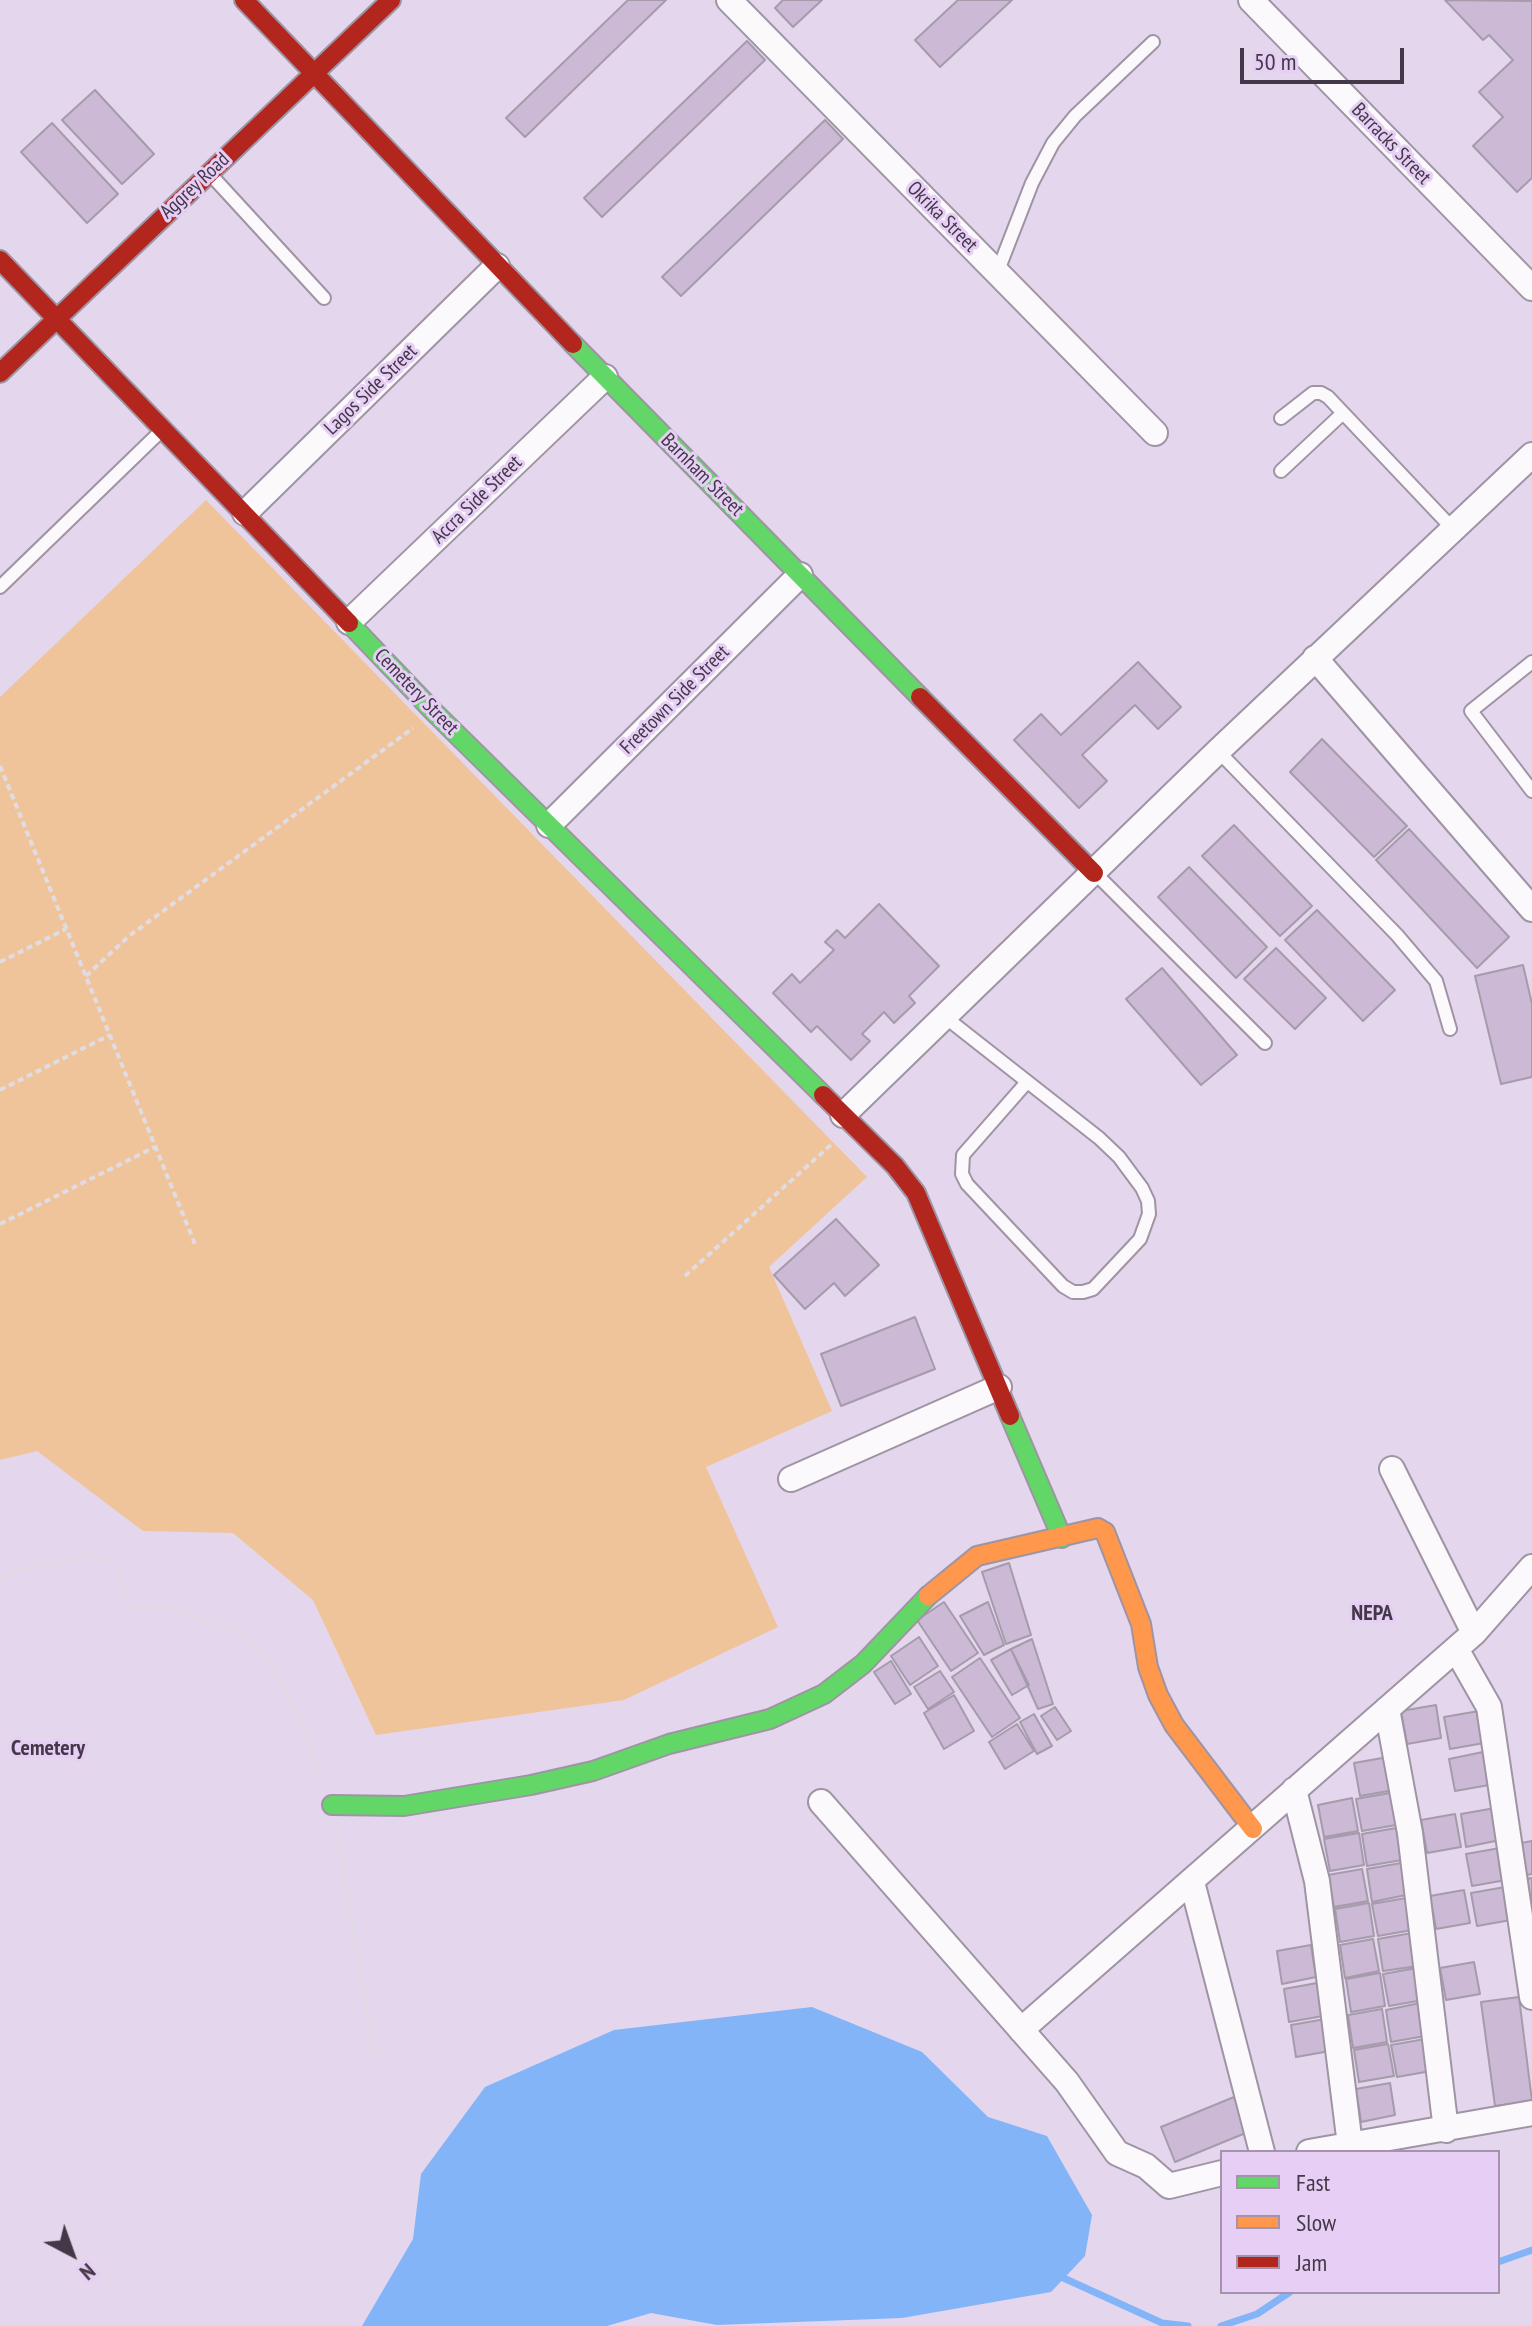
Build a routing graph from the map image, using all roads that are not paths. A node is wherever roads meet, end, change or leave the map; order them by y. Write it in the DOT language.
graph roads {
  1 [pos="244,0"];
  2 [pos="391,0"];
  3 [pos="729,0"];
  4 [pos="1251,0"];
  5 [pos="1153,42"];
  6 [pos="314,74"];
  7 [pos="209,173"];
  8 [pos="0,260"];
  9 [pos="497,266"];
  10 [pos="997,273"];
  11 [pos="1532,288"];
  12 [pos="324,298"];
  13 [pos="56,317"];
  14 [pos="0,373"];
  15 [pos="605,377"];
  16 [pos="1343,413"];
  17 [pos="1281,418"];
  18 [pos="163,429"];
  19 [pos="1155,433"];
  20 [pos="1532,455"];
  21 [pos="1281,471"];
  22 [pos="245,513"];
  23 [pos="1453,529"];
  24 [pos="800,575"];
  25 [pos="0,587"];
  26 [pos="349,622"];
  27 [pos="1315,658"];
  28 [pos="1532,662"];
  29 [pos="1218,751"];
  30 [pos="1532,791"];
  31 [pos="549,825"];
  32 [pos="1094,873"];
  33 [pos="1532,909"];
  34 [pos="945,1017"];
  35 [pos="1450,1029"];
  36 [pos="1265,1043"];
  37 [pos="1027,1082"];
  38 [pos="848,1120"];
  39 [pos="999,1387"];
  40 [pos="1392,1469"];
  41 [pos="791,1479"];
  42 [pos="1062,1538"];
  43 [pos="1532,1567"];
  44 [pos="1465,1641"];
  45 [pos="1387,1709"];
  46 [pos="1294,1790"];
  47 [pos="821,1802"];
  48 [pos="332,1805"];
  49 [pos="1253,1829"];
  50 [pos="1192,1882"];
  51 [pos="1532,1997"];
  52 [pos="1021,2030"];
  53 [pos="1532,2113"];
  54 [pos="1446,2130"];
  55 [pos="1350,2145"];
  56 [pos="1261,2150"];
  57 [pos="1321,2150"];
  58 [pos="1220,2173"];
  1 -- 6 [label="street, Barnham Street"];
  2 -- 6 [label="street, Aggrey Road"];
  3 -- 10 [label="street, Okrika Street"];
  4 -- 11 [label="street, Barracks Street"];
  5 -- 10 [label="lane"];
  6 -- 7 [label="street, Aggrey Road"];
  6 -- 9 [label="street, Barnham Street"];
  7 -- 12 [label="lane"];
  7 -- 13 [label="street, Aggrey Road"];
  8 -- 13 [label="street, Cemetery Street"];
  9 -- 15 [label="street, Barnham Street"];
  9 -- 22 [label="street, Lagos Side Street"];
  10 -- 19 [label="street, Okrika Street"];
  13 -- 14 [label="street, Aggrey Road"];
  13 -- 18 [label="street, Cemetery Street"];
  15 -- 24 [label="street, Barnham Street"];
  15 -- 26 [label="street, Accra Side Street"];
  16 -- 17 [label="lane"];
  16 -- 21 [label="lane"];
  16 -- 23 [label="lane"];
  18 -- 22 [label="street, Cemetery Street"];
  18 -- 25 [label="lane"];
  20 -- 23 [label="street"];
  22 -- 26 [label="street, Cemetery Street"];
  23 -- 27 [label="street"];
  24 -- 31 [label="street, Freetown Side Street"];
  24 -- 32 [label="street, Barnham Street"];
  26 -- 31 [label="street, Cemetery Street"];
  27 -- 29 [label="street"];
  27 -- 33 [label="street"];
  28 -- 30 [label="lane"];
  29 -- 32 [label="street"];
  29 -- 35 [label="lane"];
  31 -- 38 [label="street, Cemetery Street"];
  32 -- 34 [label="street"];
  32 -- 36 [label="lane"];
  34 -- 37 [label="lane"];
  34 -- 38 [label="street"];
  37 -- 37 [label="lane"];
  38 -- 39 [label="street, Cemetery Street"];
  39 -- 41 [label="street"];
  39 -- 42 [label="street, Cemetery Street"];
  40 -- 44 [label="street"];
  42 -- 48 [label="street"];
  42 -- 49 [label="street"];
  43 -- 44 [label="street"];
  44 -- 45 [label="street"];
  44 -- 51 [label="street"];
  45 -- 46 [label="street"];
  45 -- 54 [label="street"];
  46 -- 49 [label="street"];
  46 -- 55 [label="street"];
  47 -- 52 [label="street"];
  49 -- 50 [label="street"];
  50 -- 52 [label="street"];
  50 -- 56 [label="street"];
  52 -- 58 [label="street"];
  53 -- 54 [label="street"];
  54 -- 55 [label="street"];
  55 -- 57 [label="street"];
}
